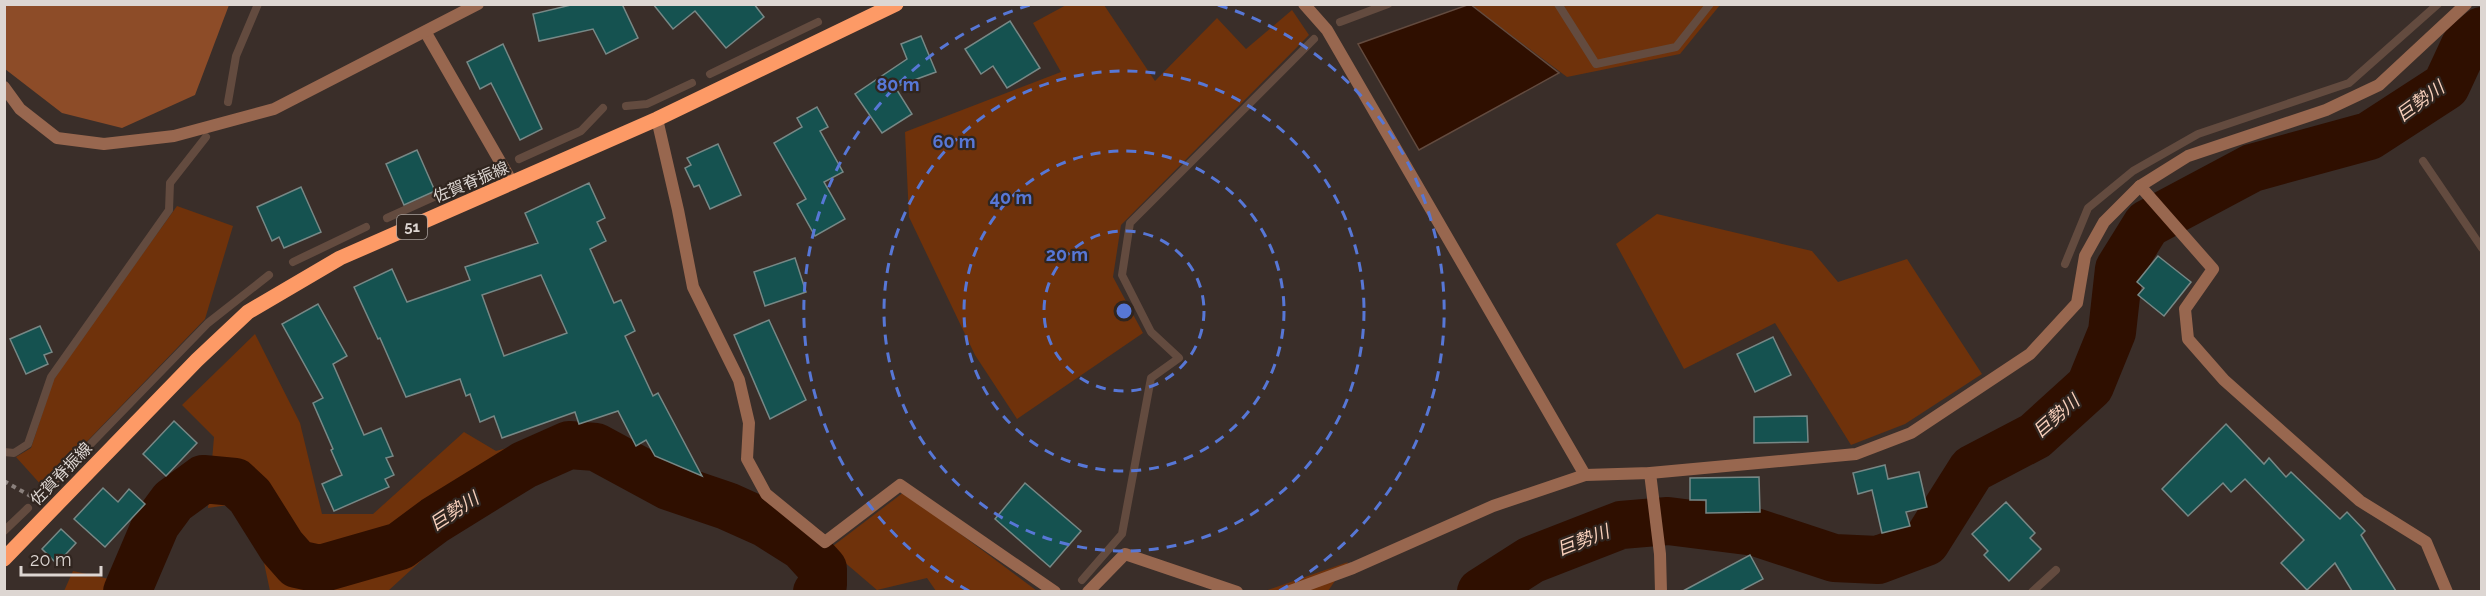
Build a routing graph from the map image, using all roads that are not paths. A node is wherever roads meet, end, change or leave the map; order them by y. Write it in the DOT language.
graph roads {
  1 [pos="478,4"];
  2 [pos="896,4"];
  3 [pos="1304,4"];
  4 [pos="2466,4"];
  5 [pos="426,33"];
  6 [pos="4,87"];
  7 [pos="657,119"];
  8 [pos="513,184"];
  9 [pos="2140,186"];
  10 [pos="1650,473"];
  11 [pos="1585,475"];
  12 [pos="4,560"];
  13 [pos="1055,591"];
  14 [pos="1088,591"];
  15 [pos="1237,591"];
  16 [pos="1288,591"];
  17 [pos="1661,591"];
  18 [pos="2447,591"];
  1 -- 5 [label="street"];
  2 -- 7 [label="main road, 佐賀脊振線 / 51"];
  3 -- 11 [label="street"];
  4 -- 9 [label="street"];
  5 -- 6 [label="street"];
  5 -- 8 [label="street"];
  7 -- 8 [label="main road, 佐賀脊振線 / 51"];
  7 -- 13 [label="street"];
  8 -- 12 [label="main road, 佐賀脊振線 / 51"];
  9 -- 10 [label="street"];
  9 -- 18 [label="street"];
  10 -- 11 [label="street"];
  10 -- 17 [label="street"];
  11 -- 16 [label="street"];
  14 -- 15 [label="street"];
}
